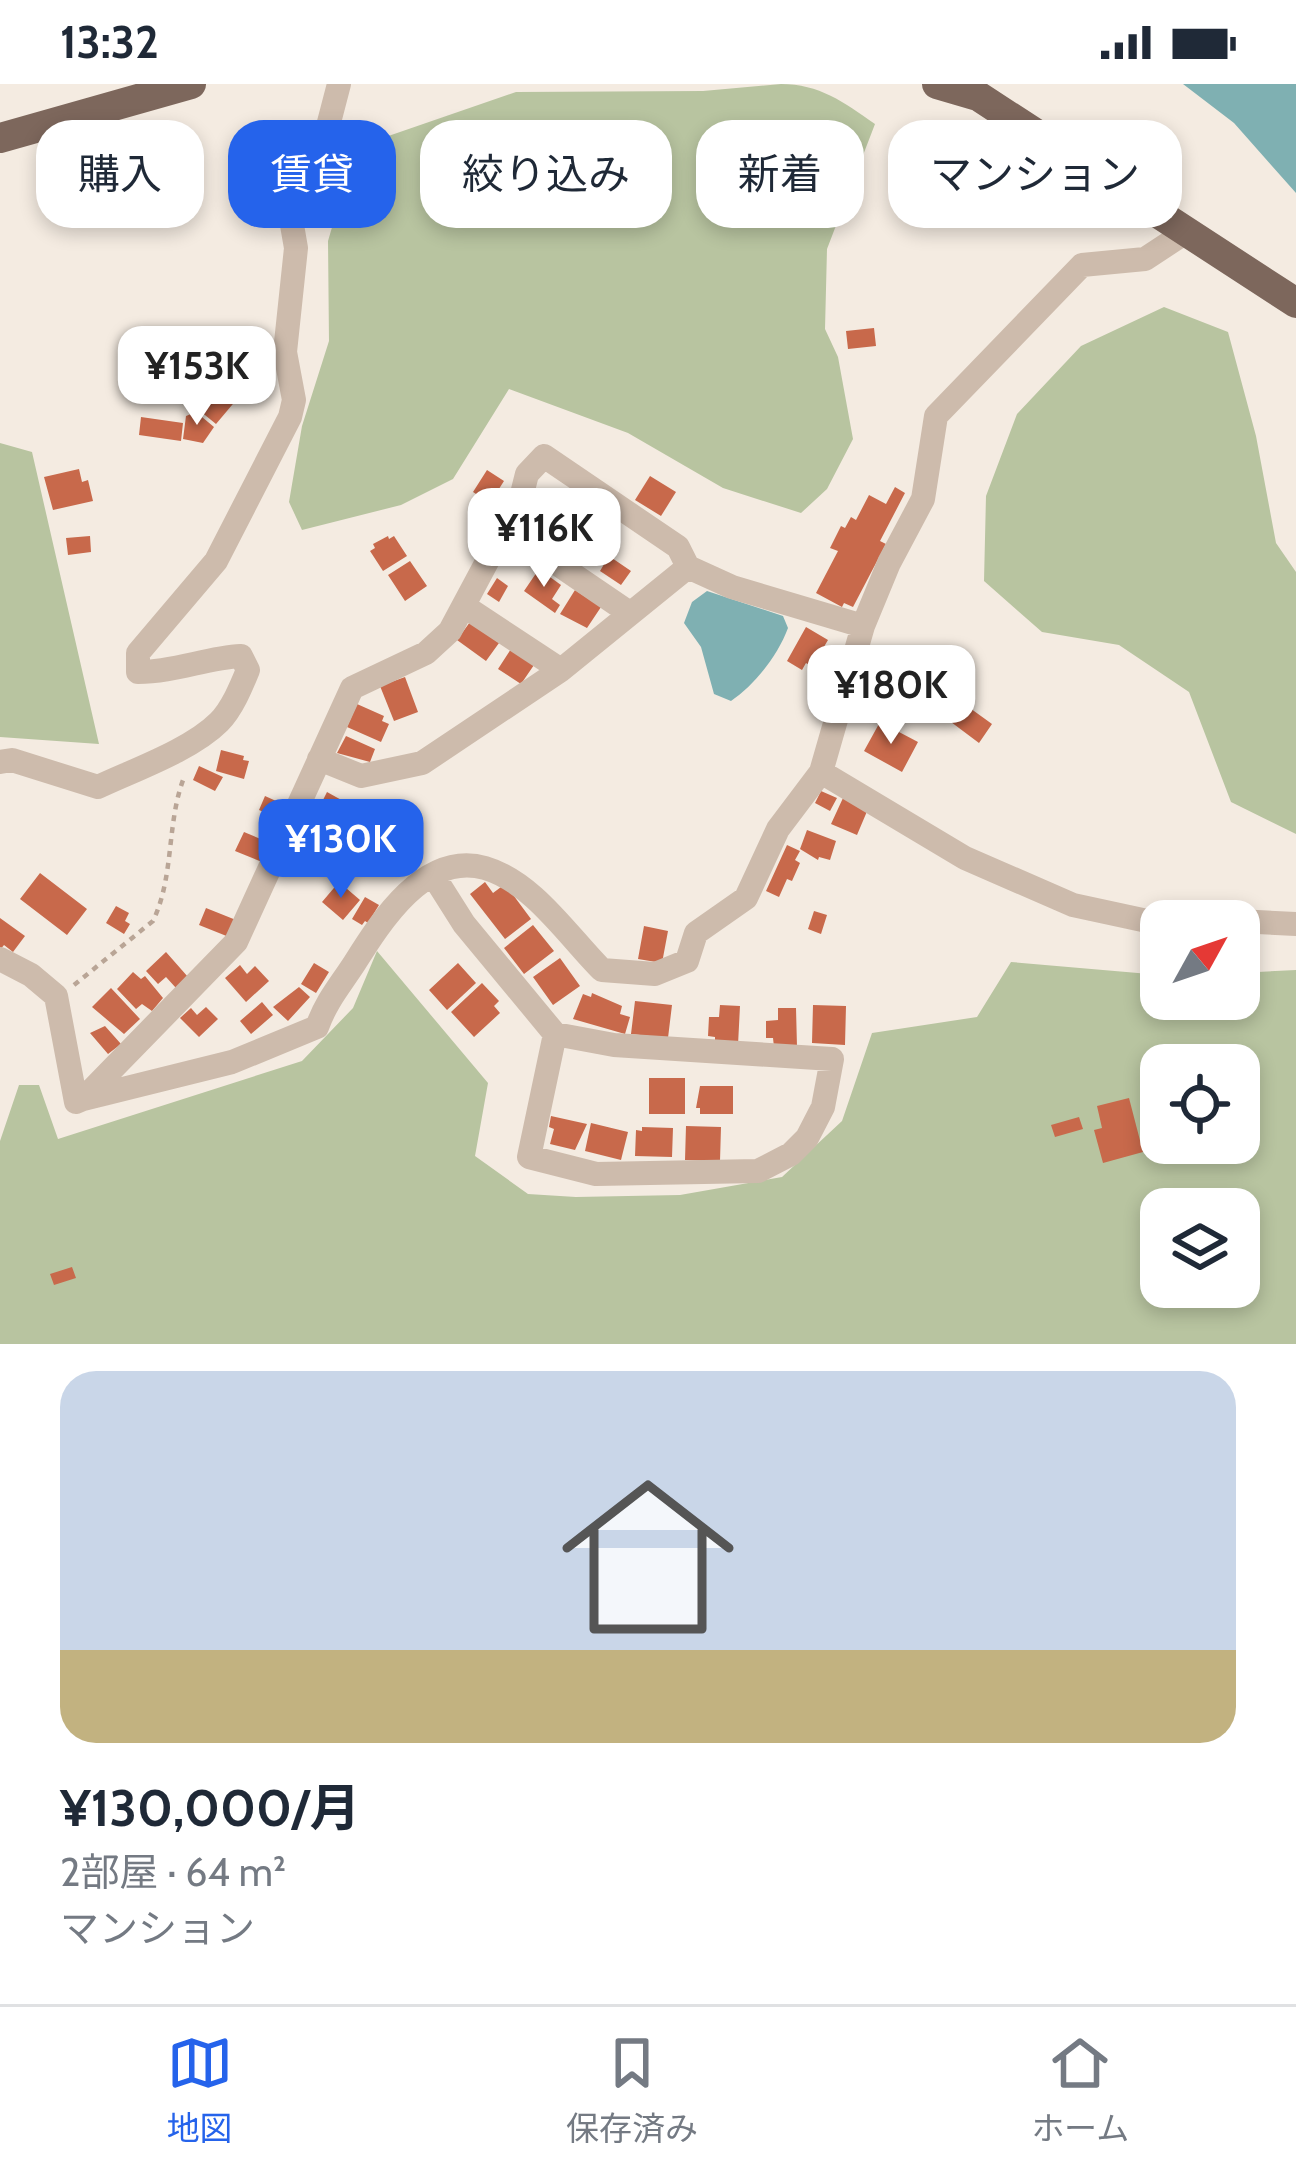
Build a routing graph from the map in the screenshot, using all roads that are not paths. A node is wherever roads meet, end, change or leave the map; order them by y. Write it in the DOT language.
graph roads {
  1 [pos="191,84"];
  2 [pos="340,84"];
  3 [pos="937,84"];
  4 [pos="0,137"];
  5 [pos="1186,232"];
  6 [pos="1296,303"];
  7 [pos="506,529"];
  8 [pos="688,566"];
  9 [pos="464,606"];
  10 [pos="628,612"];
  11 [pos="862,626"];
  12 [pos="561,670"];
  13 [pos="319,759"];
  14 [pos="0,762"];
  15 [pos="820,772"];
  16 [pos="433,875"];
  17 [pos="1140,919"];
  18 [pos="1260,922"];
  19 [pos="1296,924"];
  20 [pos="0,959"];
  21 [pos="555,1034"];
  22 [pos="83,1099"];
  1 -- 4 [label="main road"];
  2 -- 14 [label="street"];
  3 -- 5 [label="main road"];
  5 -- 6 [label="main road"];
  5 -- 11 [label="street"];
  7 -- 8 [label="street"];
  7 -- 9 [label="street"];
  7 -- 10 [label="street"];
  8 -- 10 [label="street"];
  8 -- 11 [label="street"];
  9 -- 12 [label="street"];
  9 -- 13 [label="street"];
  10 -- 12 [label="street"];
  11 -- 15 [label="street"];
  12 -- 13 [label="street"];
  13 -- 22 [label="street"];
  15 -- 16 [label="street"];
  15 -- 17 [label="street"];
  16 -- 21 [label="street"];
  16 -- 22 [label="street"];
  18 -- 19 [label="street"];
  20 -- 22 [label="street"];
  21 -- 21 [label="street"];
}
